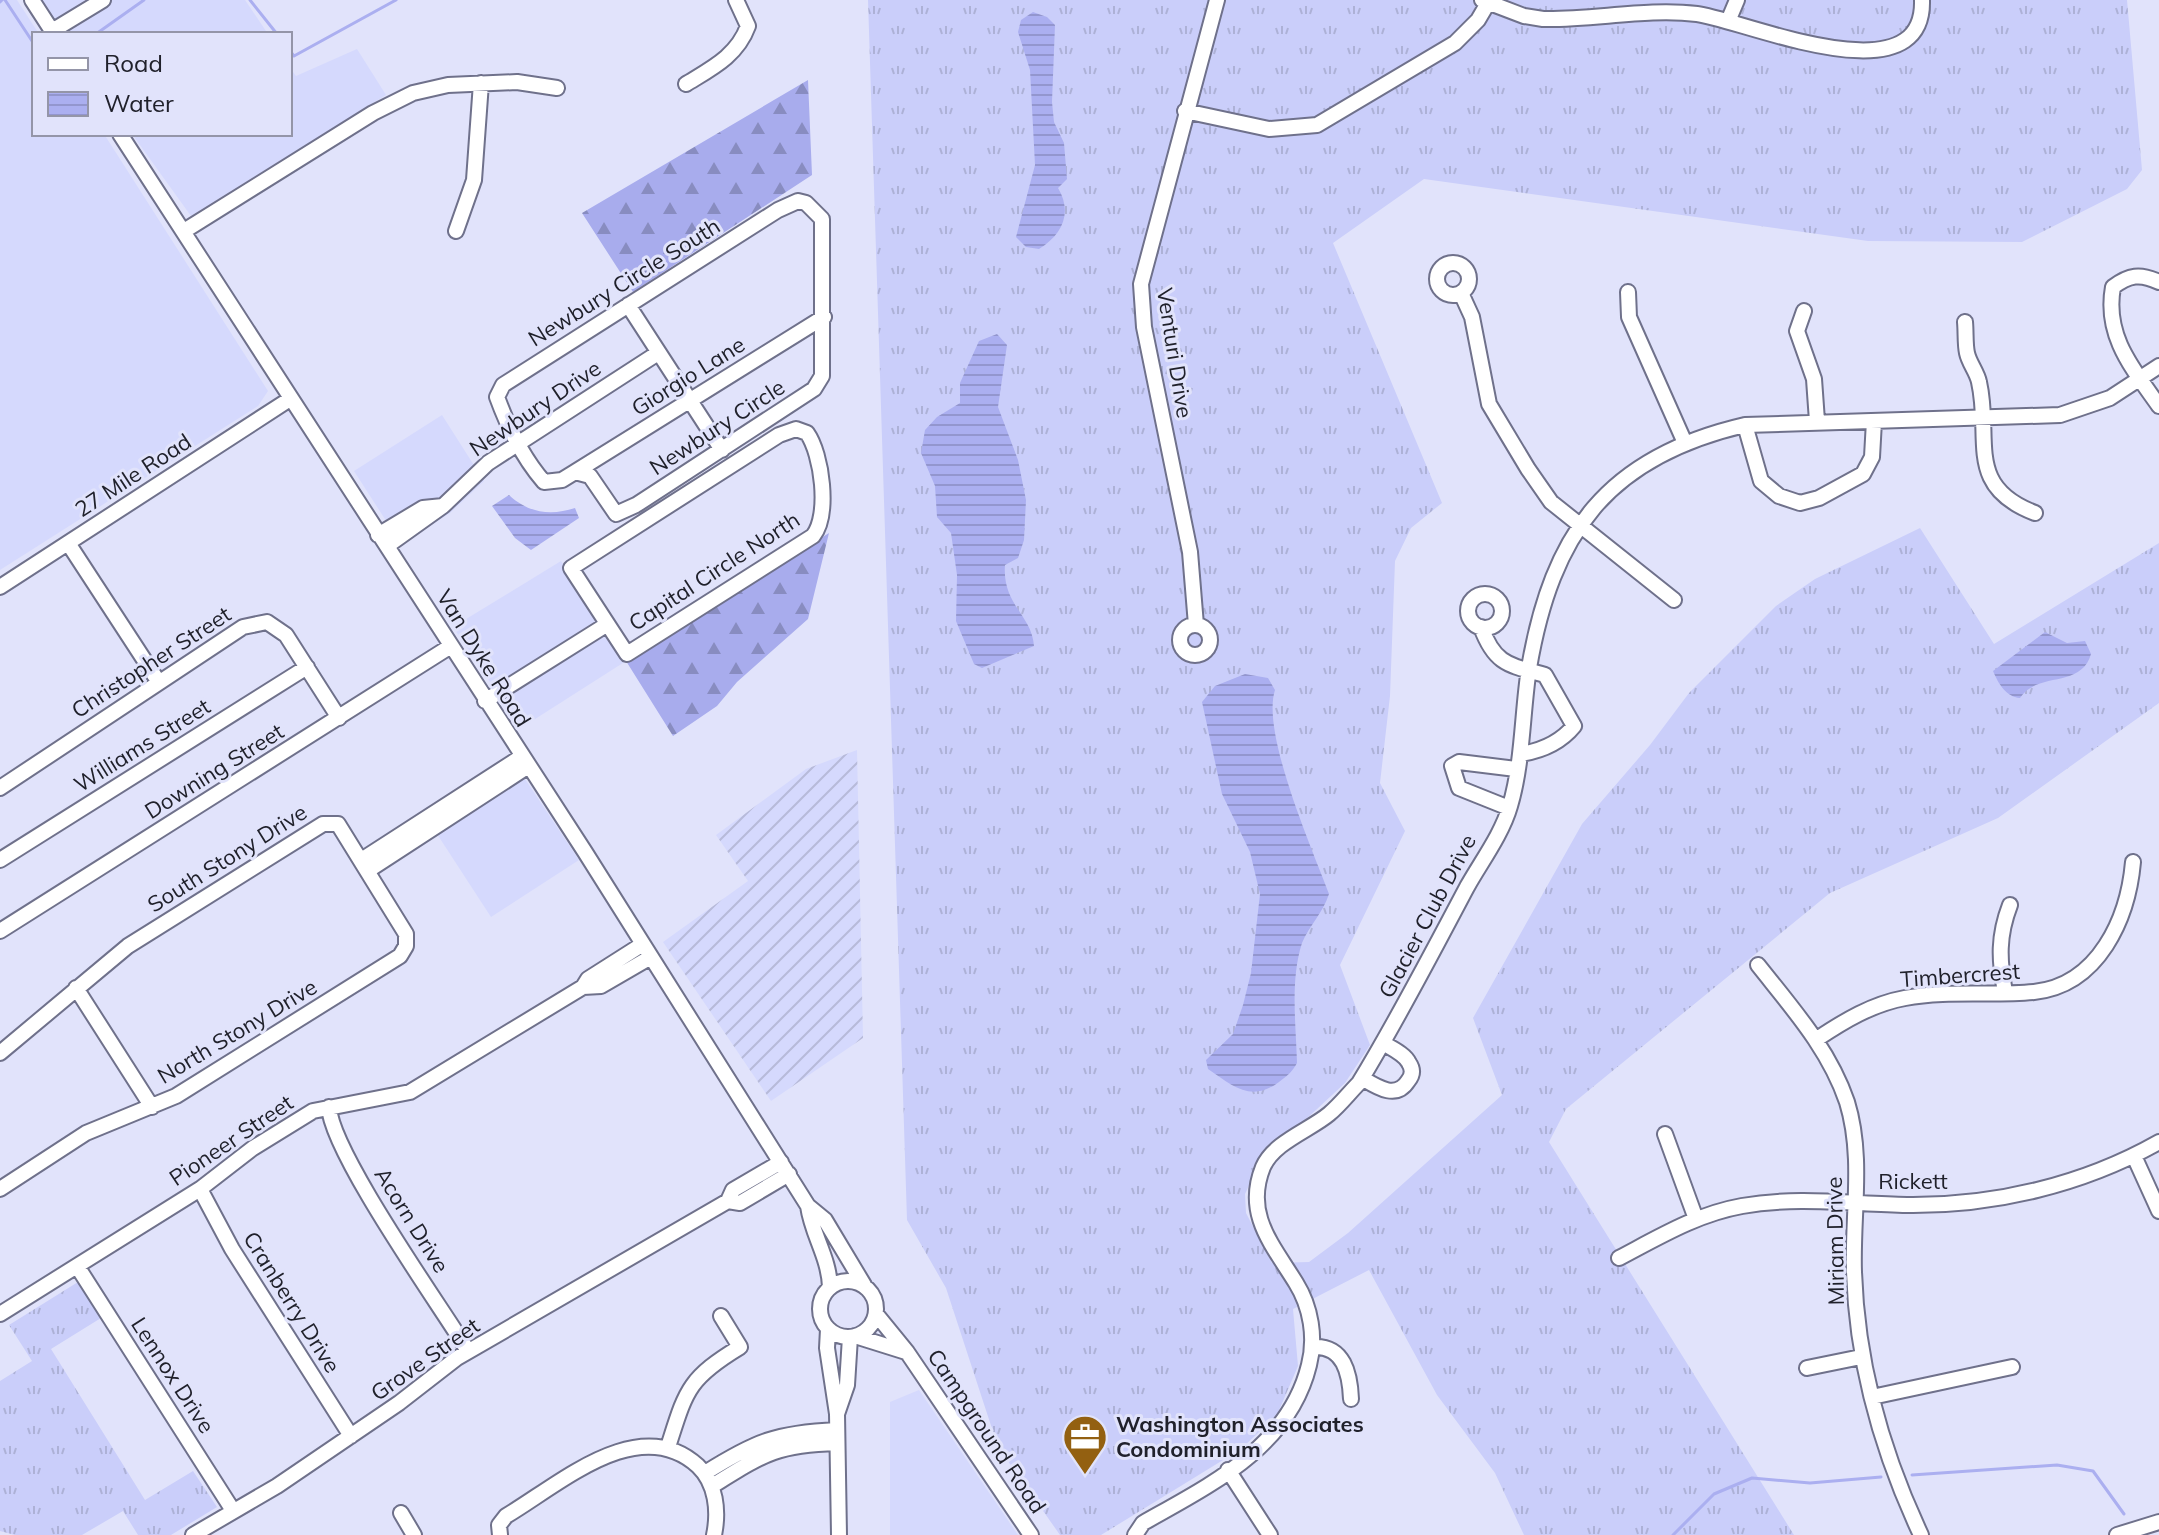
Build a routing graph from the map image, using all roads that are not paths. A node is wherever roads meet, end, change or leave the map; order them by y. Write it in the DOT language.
graph roads {
  1 [pos="32,0"];
  2 [pos="103,0"];
  3 [pos="736,0"];
  4 [pos="1217,0"];
  5 [pos="1737,0"];
  6 [pos="1922,0"];
  7 [pos="1485,1"];
  8 [pos="1729,19"];
  9 [pos="52,32"];
  10 [pos="55,32"];
  11 [pos="481,83"];
  12 [pos="686,84"];
  13 [pos="557,88"];
  14 [pos="1185,111"];
  15 [pos="121,136"];
  16 [pos="822,219"];
  17 [pos="184,231"];
  18 [pos="456,231"];
  19 [pos="2159,282"];
  20 [pos="1628,292"];
  21 [pos="1461,293"];
  22 [pos="628,305"];
  23 [pos="1804,311"];
  24 [pos="824,317"];
  25 [pos="1965,322"];
  26 [pos="658,353"];
  27 [pos="2159,366"];
  28 [pos="2140,379"];
  29 [pos="290,399"];
  30 [pos="690,400"];
  31 [pos="2159,406"];
  32 [pos="1981,418"];
  33 [pos="1817,421"];
  34 [pos="1874,421"];
  35 [pos="1745,425"];
  36 [pos="519,443"];
  37 [pos="1685,443"];
  38 [pos="722,450"];
  39 [pos="575,472"];
  40 [pos="2035,513"];
  41 [pos="616,514"];
  42 [pos="1581,527"];
  43 [pos="627,532"];
  44 [pos="383,541"];
  45 [pos="68,543"];
  46 [pos="0,587"];
  47 [pos="1674,600"];
  48 [pos="606,625"];
  49 [pos="1196,625"];
  50 [pos="1481,627"];
  51 [pos="451,646"];
  52 [pos="307,667"];
  53 [pos="1529,671"];
  54 [pos="158,681"];
  55 [pos="485,701"];
  56 [pos="339,718"];
  57 [pos="1520,754"];
  58 [pos="524,762"];
  59 [pos="1516,769"];
  60 [pos="0,788"];
  61 [pos="1509,808"];
  62 [pos="0,860"];
  63 [pos="2133,862"];
  64 [pos="366,864"];
  65 [pos="2010,905"];
  66 [pos="0,931"];
  67 [pos="643,944"];
  68 [pos="651,957"];
  69 [pos="1758,965"];
  70 [pos="583,987"];
  71 [pos="76,988"];
  72 [pos="2005,992"];
  73 [pos="1817,1039"];
  74 [pos="1383,1043"];
  75 [pos="0,1053"];
  76 [pos="1362,1078"];
  77 [pos="152,1107"];
  78 [pos="329,1107"];
  79 [pos="1665,1134"];
  80 [pos="2159,1142"];
  81 [pos="2134,1156"];
  82 [pos="785,1168"];
  83 [pos="0,1189"];
  84 [pos="200,1189"];
  85 [pos="1856,1203"];
  86 [pos="808,1206"];
  87 [pos="2159,1211"];
  88 [pos="1696,1219"];
  89 [pos="1619,1258"];
  90 [pos="77,1266"];
  91 [pos="864,1285"];
  92 [pos="830,1287"];
  93 [pos="0,1314"];
  94 [pos="876,1314"];
  95 [pos="721,1316"];
  96 [pos="828,1329"];
  97 [pos="852,1336"];
  98 [pos="1313,1347"];
  99 [pos="468,1351"];
  100 [pos="907,1352"];
  101 [pos="1861,1357"];
  102 [pos="2012,1367"];
  103 [pos="1807,1368"];
  104 [pos="1872,1397"];
  105 [pos="1351,1399"];
  106 [pos="837,1414"];
  107 [pos="351,1436"];
  108 [pos="837,1437"];
  109 [pos="668,1447"];
  110 [pos="1228,1470"];
  111 [pos="708,1479"];
  112 [pos="232,1509"];
  113 [pos="401,1513"];
  114 [pos="2159,1522"];
  115 [pos="193,1535"];
  116 [pos="414,1535"];
  117 [pos="500,1535"];
  118 [pos="714,1535"];
  119 [pos="839,1535"];
  120 [pos="1031,1535"];
  121 [pos="1135,1535"];
  122 [pos="1270,1535"];
  123 [pos="1921,1535"];
  124 [pos="2117,1535"];
  1 -- 9 [label="street"];
  2 -- 10 [label="street"];
  3 -- 12 [label="street"];
  4 -- 14 [label="street, Venturi Drive"];
  5 -- 8 [label="street"];
  6 -- 8 [label="street"];
  7 -- 8 [label="street"];
  7 -- 14 [label="street"];
  11 -- 13 [label="street"];
  11 -- 17 [label="street"];
  11 -- 18 [label="street"];
  14 -- 49 [label="street, Venturi Drive"];
  15 -- 17 [label="street, Van Dyke Road"];
  16 -- 22 [label="street, Newbury Circle South"];
  16 -- 24 [label="street, Newbury Circle"];
  17 -- 29 [label="street, Van Dyke Road"];
  19 -- 28 [label="street"];
  20 -- 37 [label="street"];
  21 -- 42 [label="street"];
  22 -- 26 [label="street"];
  22 -- 36 [label="street, Newbury Circle South"];
  23 -- 33 [label="street"];
  24 -- 30 [label="street, Giorgio Lane"];
  24 -- 38 [label="street, Newbury Circle"];
  25 -- 32 [label="street"];
  26 -- 30 [label="street"];
  26 -- 36 [label="street, Newbury Drive"];
  27 -- 28 [label="street, Glacier Club Drive"];
  28 -- 31 [label="street"];
  28 -- 32 [label="street, Glacier Club Drive"];
  29 -- 44 [label="street, Van Dyke Road"];
  29 -- 45 [label="street, 27 Mile Road"];
  30 -- 38 [label="street"];
  30 -- 39 [label="street, Giorgio Lane"];
  32 -- 34 [label="street, Glacier Club Drive"];
  32 -- 40 [label="street"];
  33 -- 34 [label="street, Glacier Club Drive"];
  33 -- 35 [label="street, Glacier Club Drive"];
  34 -- 35 [label="street"];
  35 -- 37 [label="street, Glacier Club Drive"];
  36 -- 39 [label="street"];
  36 -- 44 [label="street, Newbury Drive"];
  37 -- 42 [label="street, Glacier Club Drive"];
  38 -- 41 [label="street, Newbury Circle"];
  39 -- 41 [label="street"];
  41 -- 43 [label="street"];
  42 -- 47 [label="street"];
  42 -- 53 [label="street, Glacier Club Drive"];
  43 -- 48 [label="street"];
  43 -- 48 [label="street, Capital Circle North"];
  44 -- 51 [label="street, Van Dyke Road"];
  45 -- 46 [label="street, 27 Mile Road"];
  45 -- 54 [label="street"];
  48 -- 55 [label="street"];
  50 -- 53 [label="street"];
  51 -- 55 [label="street, Van Dyke Road"];
  51 -- 56 [label="street, Downing Street"];
  52 -- 54 [label="street, Christopher Street"];
  52 -- 56 [label="street, Christopher Street"];
  52 -- 62 [label="street, Williams Street"];
  53 -- 57 [label="street, Glacier Club Drive"];
  53 -- 57 [label="street"];
  54 -- 60 [label="street, Christopher Street"];
  55 -- 58 [label="street, Van Dyke Road"];
  56 -- 66 [label="street, Downing Street"];
  57 -- 59 [label="street, Glacier Club Drive"];
  58 -- 64 [label="street"];
  58 -- 67 [label="street, Van Dyke Road"];
  59 -- 61 [label="street, Glacier Club Drive"];
  59 -- 61 [label="street"];
  61 -- 74 [label="street, Glacier Club Drive"];
  63 -- 72 [label="street, Timbercrest"];
  64 -- 71 [label="street, South Stony Drive"];
  64 -- 77 [label="street, North Stony Drive"];
  65 -- 72 [label="street"];
  67 -- 68 [label="street, Van Dyke Road"];
  67 -- 70 [label="street, Pioneer Street"];
  68 -- 70 [label="street, Pioneer Street"];
  68 -- 82 [label="street, Van Dyke Road"];
  69 -- 73 [label="street, Miriam Drive"];
  70 -- 78 [label="street, Pioneer Street"];
  71 -- 75 [label="street, South Stony Drive"];
  71 -- 77 [label="street"];
  72 -- 73 [label="street, Timbercrest"];
  73 -- 85 [label="street, Miriam Drive"];
  74 -- 76 [label="street, Glacier Club Drive"];
  74 -- 76 [label="street"];
  76 -- 98 [label="street, Glacier Club Drive"];
  77 -- 83 [label="street, North Stony Drive"];
  78 -- 84 [label="street, Pioneer Street"];
  78 -- 99 [label="street, Acorn Drive"];
  79 -- 88 [label="street"];
  80 -- 81 [label="street, Rickett"];
  81 -- 85 [label="street, Rickett"];
  81 -- 87 [label="street"];
  82 -- 86 [label="street, Van Dyke Road"];
  82 -- 99 [label="street, Grove Street"];
  84 -- 90 [label="street, Pioneer Street"];
  84 -- 107 [label="street, Cranberry Drive"];
  85 -- 88 [label="street, Rickett"];
  85 -- 101 [label="street, Miriam Drive"];
  86 -- 91 [label="street, Van Dyke Road"];
  86 -- 92 [label="street, Van Dyke Road"];
  88 -- 89 [label="street, Rickett"];
  90 -- 93 [label="street, Pioneer Street"];
  90 -- 112 [label="street, Lennox Drive"];
  91 -- 92 [label="street"];
  91 -- 94 [label="street"];
  92 -- 96 [label="street"];
  94 -- 97 [label="street"];
  94 -- 100 [label="street, Campground Road"];
  95 -- 109 [label="street"];
  96 -- 97 [label="street"];
  96 -- 106 [label="street"];
  97 -- 100 [label="street, Campground Road"];
  97 -- 106 [label="street"];
  98 -- 105 [label="street"];
  98 -- 110 [label="street, Glacier Club Drive"];
  99 -- 107 [label="street, Grove Street"];
  100 -- 120 [label="street, Campground Road"];
  101 -- 103 [label="street"];
  101 -- 104 [label="street, Miriam Drive"];
  102 -- 104 [label="street"];
  104 -- 123 [label="street, Miriam Drive"];
  106 -- 108 [label="street"];
  107 -- 112 [label="street, Grove Street"];
  108 -- 111 [label="street"];
  108 -- 119 [label="street"];
  109 -- 111 [label="street"];
  109 -- 117 [label="street"];
  110 -- 121 [label="street, Glacier Club Drive"];
  110 -- 122 [label="street"];
  111 -- 118 [label="street"];
  112 -- 115 [label="street, Grove Street"];
  113 -- 116 [label="street"];
  114 -- 124 [label="street"];
}
